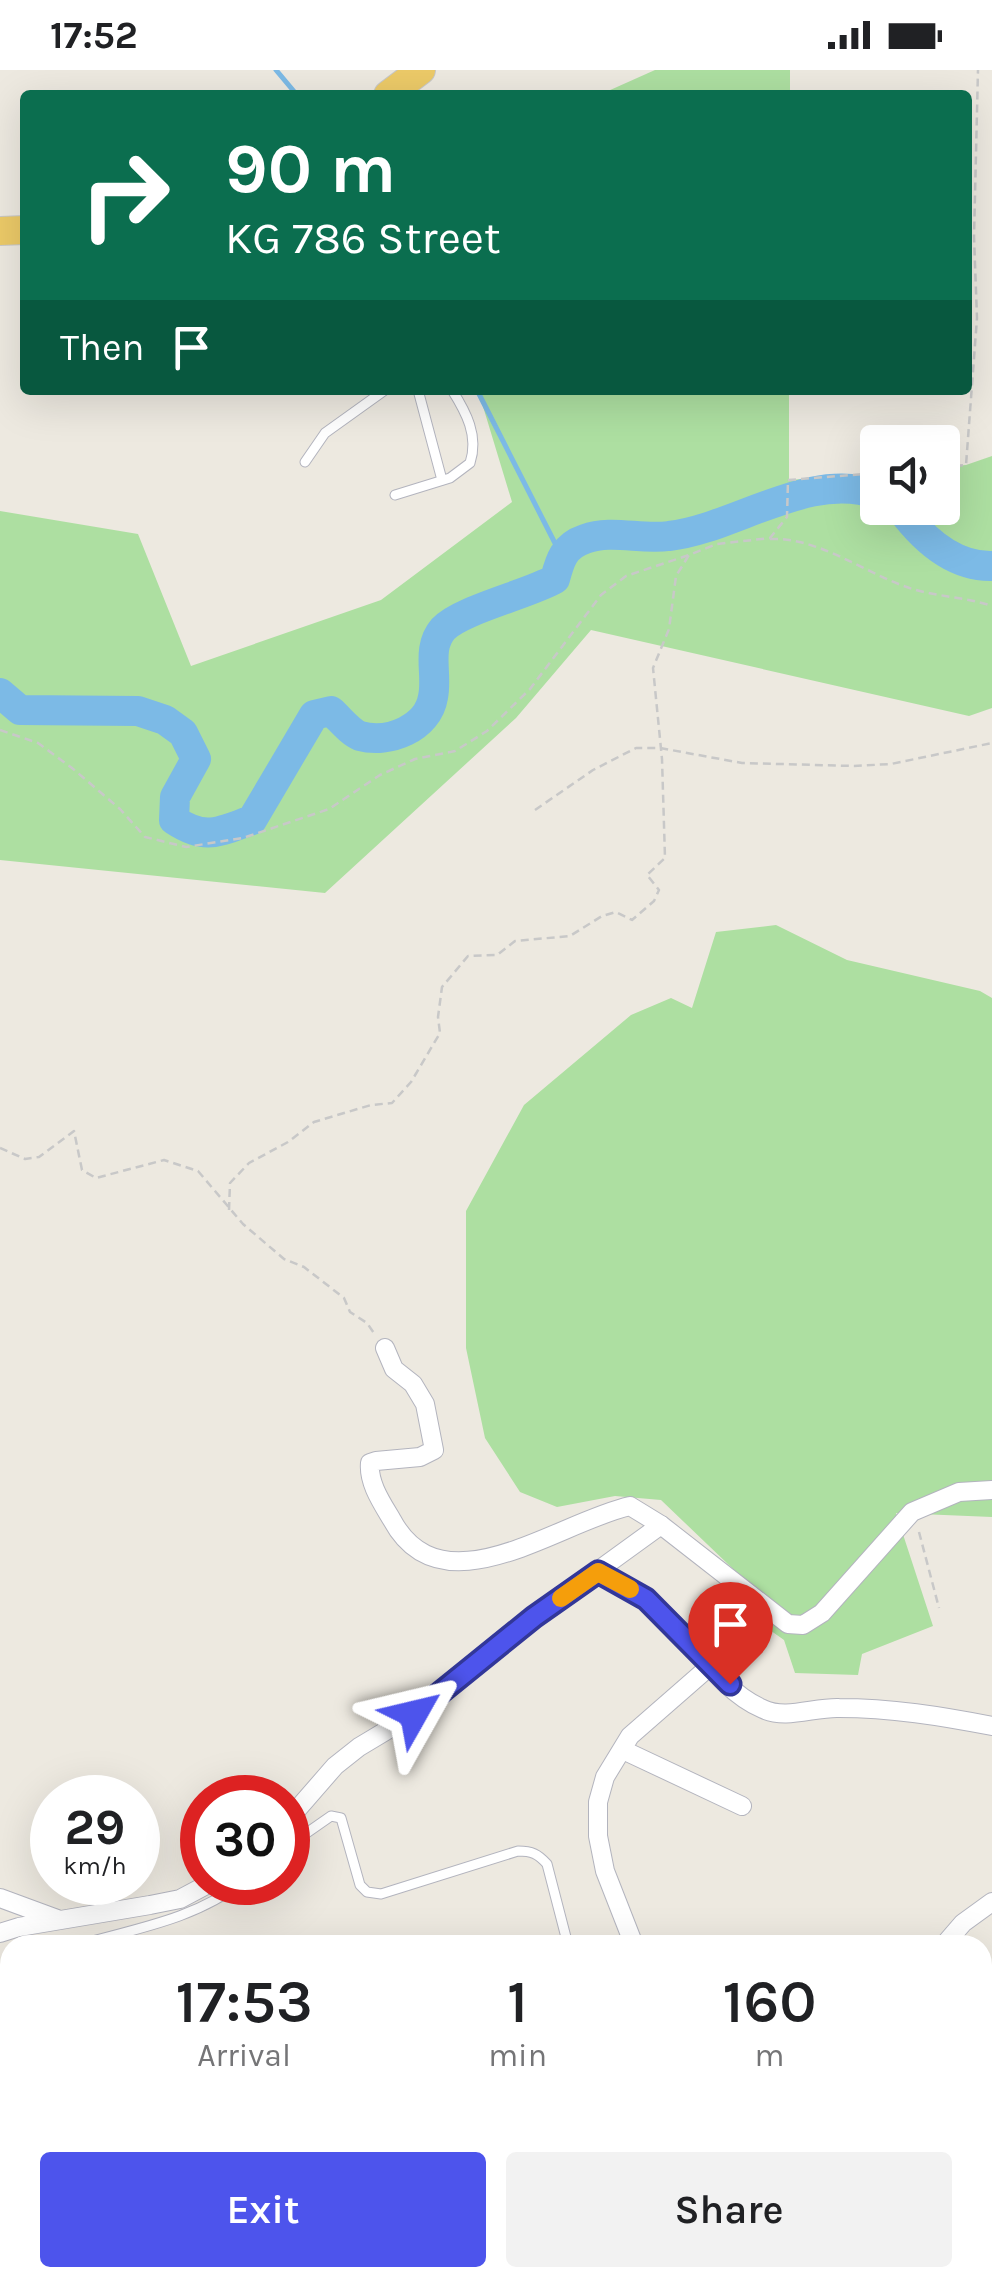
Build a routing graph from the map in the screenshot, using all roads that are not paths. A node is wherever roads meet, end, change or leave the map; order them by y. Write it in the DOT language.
graph roads {
  1 [pos="378,395"];
  2 [pos="419,395"];
  3 [pos="454,395"];
  4 [pos="306,462"];
  5 [pos="442,480"];
  6 [pos="394,495"];
  7 [pos="385,1348"];
  8 [pos="992,1490"];
  9 [pos="661,1525"];
  10 [pos="598,1572"];
  11 [pos="709,1666"];
  12 [pos="992,1726"];
  13 [pos="623,1750"];
  14 [pos="310,1795"];
  15 [pos="742,1806"];
  16 [pos="310,1831"];
  17 [pos="0,1898"];
  18 [pos="180,1899"];
  19 [pos="992,1902"];
  20 [pos="205,1905"];
  21 [pos="62,1921"];
  22 [pos="0,1933"];
  23 [pos="112,1935"];
  24 [pos="565,1935"];
  25 [pos="630,1935"];
  26 [pos="953,1935"];
  1 -- 4 [label="lane"];
  2 -- 5 [label="lane"];
  3 -- 5 [label="lane"];
  5 -- 6 [label="lane"];
  7 -- 9 [label="street"];
  8 -- 9 [label="street"];
  9 -- 10 [label="street"];
  10 -- 11 [label="street"];
  10 -- 14 [label="street"];
  11 -- 12 [label="street"];
  11 -- 13 [label="street"];
  13 -- 15 [label="street"];
  13 -- 25 [label="street"];
  16 -- 24 [label="lane"];
  17 -- 21 [label="street"];
  18 -- 21 [label="street"];
  19 -- 26 [label="street"];
  20 -- 23 [label="lane"];
  21 -- 22 [label="street"];
}
